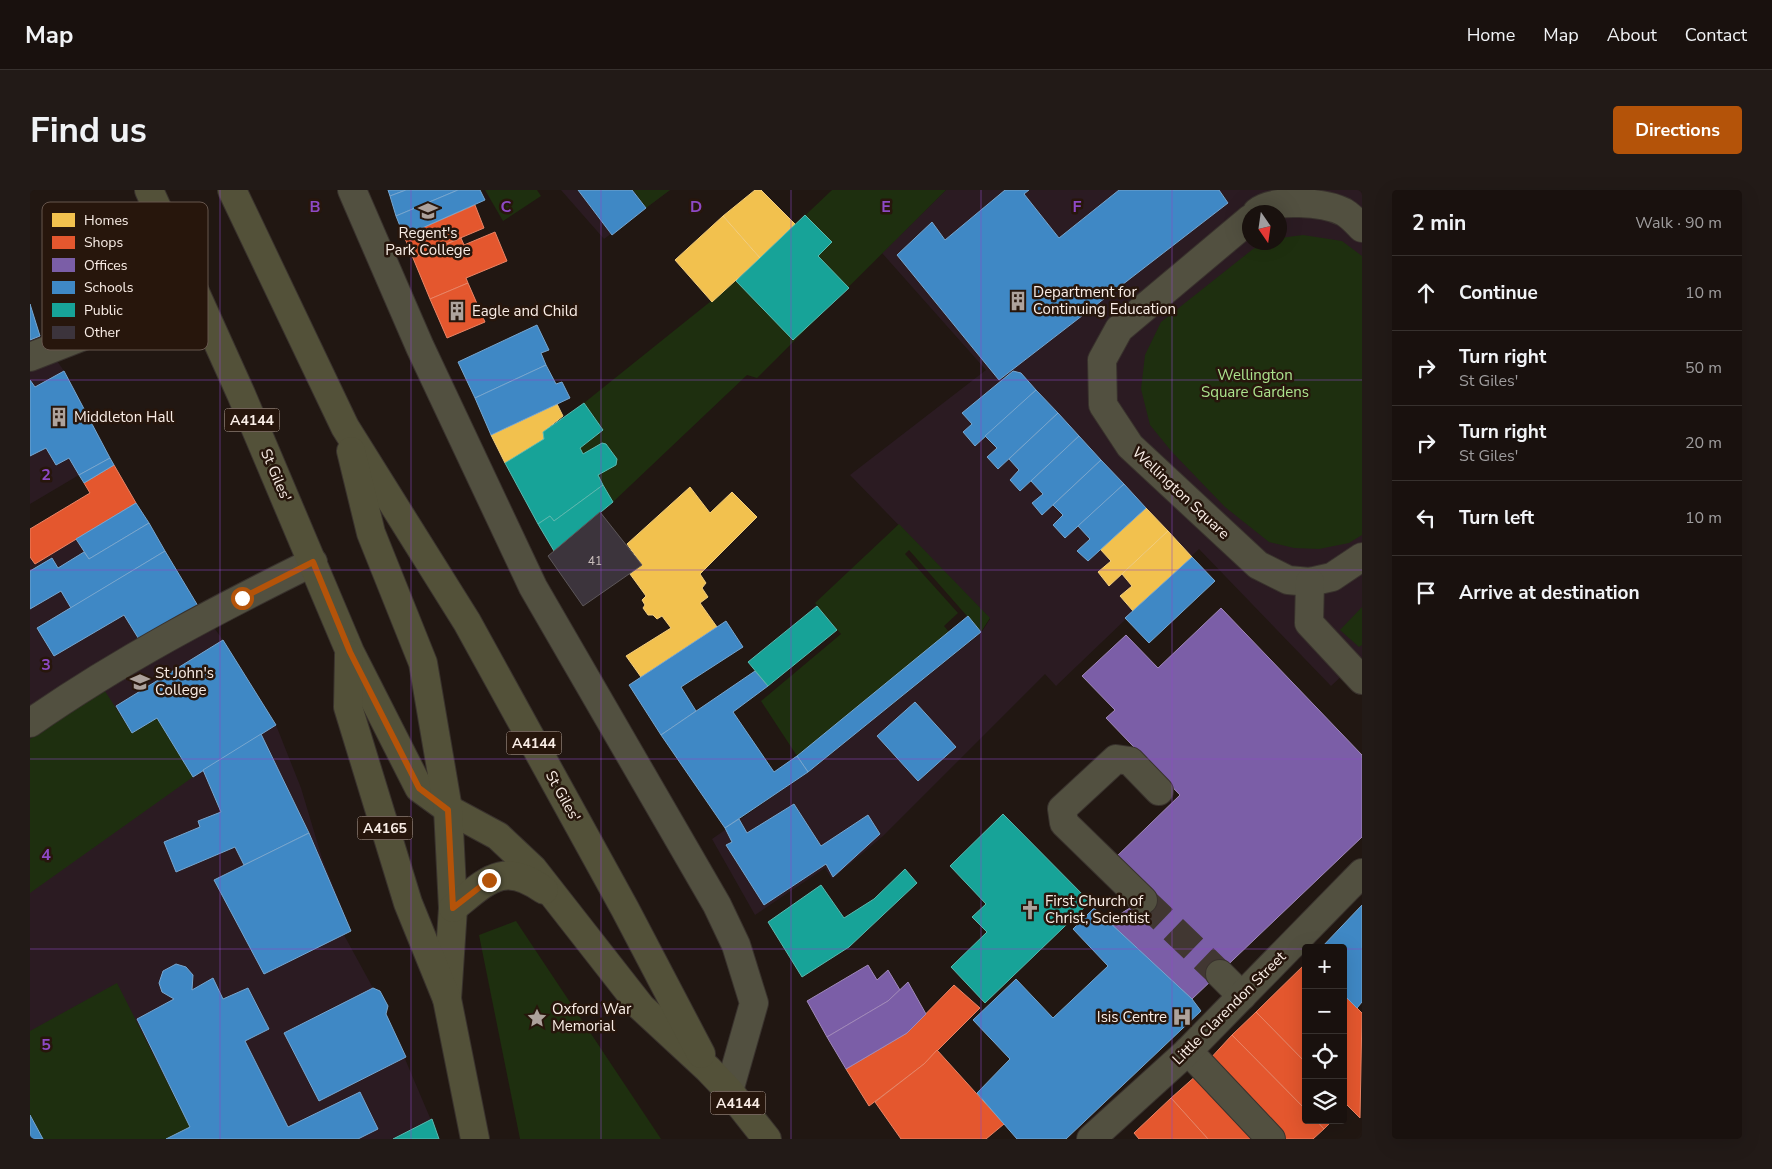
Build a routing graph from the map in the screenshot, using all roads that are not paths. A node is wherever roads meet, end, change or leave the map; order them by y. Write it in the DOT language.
graph roads {
  1 [pos="149,190"];
  2 [pos="232,190"];
  3 [pos="352,190"];
  4 [pos="154,202"];
  5 [pos="1286,205"];
  6 [pos="1242,220"];
  7 [pos="1362,228"];
  8 [pos="208,323"];
  9 [pos="50,350"];
  10 [pos="30,358"];
  11 [pos="344,426"];
  12 [pos="1362,557"];
  13 [pos="313,562"];
  14 [pos="1310,582"];
  15 [pos="350,652"];
  16 [pos="1362,680"];
  17 [pos="30,723"];
  18 [pos="1159,791"];
  19 [pos="448,810"];
  20 [pos="1362,873"];
  21 [pos="1143,900"];
  22 [pos="560,902"];
  23 [pos="453,908"];
  24 [pos="1220,974"];
  25 [pos="1242,996"];
  26 [pos="447,1000"];
  27 [pos="1188,1050"];
  28 [pos="708,1068"];
  29 [pos="730,1092"];
  30 [pos="474,1139"];
  31 [pos="767,1139"];
  32 [pos="1091,1139"];
  33 [pos="1271,1139"];
  1 -- 4 [label="main road, St Giles' / A4144"];
  2 -- 11 [label="main road, St Giles' / A4144"];
  3 -- 29 [label="street"];
  5 -- 7 [label="street, Wellington Square"];
  6 -- 14 [label="street, Wellington Square"];
  8 -- 13 [label="main road, St Giles' / A4144"];
  9 -- 10 [label="street"];
  11 -- 19 [label="main road, St Giles' / A4144"];
  11 -- 28 [label="main road, St Giles' / A4144"];
  12 -- 14 [label="street, Wellington Square"];
  13 -- 15 [label="main road, St Giles' / A4144"];
  13 -- 17 [label="street"];
  14 -- 16 [label="street"];
  15 -- 19 [label="main road, St Giles' / A4144"];
  15 -- 26 [label="main road, St Giles' / A4165"];
  18 -- 21 [label="street"];
  19 -- 22 [label="main road, St Giles' / A4144"];
  19 -- 23 [label="main road, St Giles' / A4144"];
  20 -- 25 [label="street, Little Clarendon Street"];
  22 -- 23 [label="main road, A4144"];
  22 -- 28 [label="main road, St Giles' / A4144"];
  23 -- 26 [label="main road, St Giles' / A4165"];
  24 -- 25 [label="street"];
  25 -- 27 [label="street, Little Clarendon Street"];
  26 -- 30 [label="main road, St Giles' / A4165"];
  27 -- 32 [label="street, Little Clarendon Street"];
  27 -- 33 [label="street"];
  28 -- 29 [label="main road, St Giles' / A4144"];
  29 -- 31 [label="main road, St Giles' / A4144"];
}
